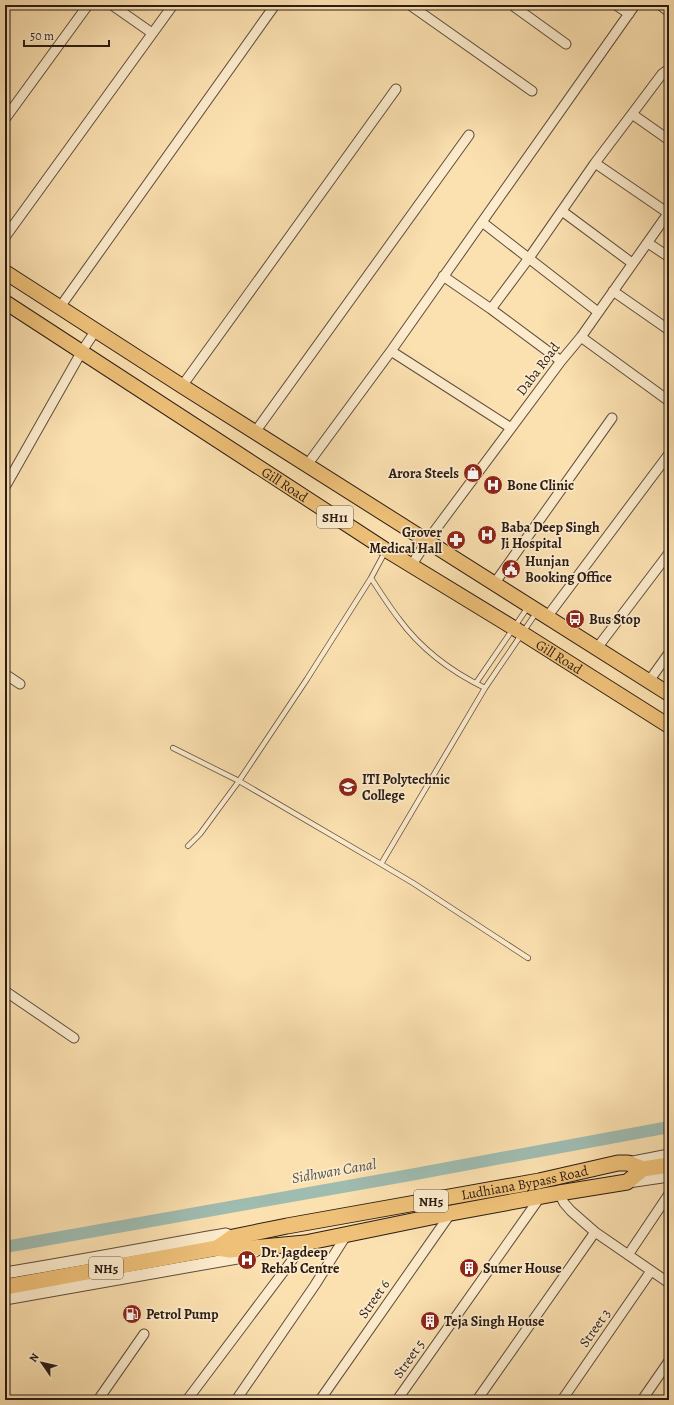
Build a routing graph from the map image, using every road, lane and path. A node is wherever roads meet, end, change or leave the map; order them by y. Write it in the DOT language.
graph roads {
  1 [pos="88,5"];
  2 [pos="112,5"];
  3 [pos="173,5"];
  4 [pos="275,5"];
  5 [pos="410,5"];
  6 [pos="512,5"];
  7 [pos="616,5"];
  8 [pos="635,5"];
  9 [pos="660,5"];
  10 [pos="669,12"];
  11 [pos="629,14"];
  12 [pos="152,34"];
  13 [pos="566,44"];
  14 [pos="668,71"];
  15 [pos="396,89"];
  16 [pos="532,91"];
  17 [pos="632,114"];
  18 [pos="5,119"];
  19 [pos="469,135"];
  20 [pos="669,140"];
  21 [pos="595,163"];
  22 [pos="562,211"];
  23 [pos="669,212"];
  24 [pos="482,222"];
  25 [pos="5,237"];
  26 [pos="648,243"];
  27 [pos="669,257"];
  28 [pos="529,258"];
  29 [pos="632,263"];
  30 [pos="5,272"];
  31 [pos="444,276"];
  32 [pos="613,291"];
  33 [pos="5,302"];
  34 [pos="60,307"];
  35 [pos="491,309"];
  36 [pos="598,312"];
  37 [pos="96,330"];
  38 [pos="669,330"];
  39 [pos="581,337"];
  40 [pos="82,351"];
  41 [pos="391,351"];
  42 [pos="561,362"];
  43 [pos="182,386"];
  44 [pos="669,401"];
  45 [pos="612,418"];
  46 [pos="511,428"];
  47 [pos="255,432"];
  48 [pos="669,454"];
  49 [pos="307,465"];
  50 [pos="5,487"];
  51 [pos="427,541"];
  52 [pos="386,550"];
  53 [pos="669,553"];
  54 [pos="411,566"];
  55 [pos="371,578"];
  56 [pos="494,584"];
  57 [pos="538,611"];
  58 [pos="517,630"];
  59 [pos="597,648"];
  60 [pos="669,653"];
  61 [pos="5,674"];
  62 [pos="649,681"];
  63 [pos="476,683"];
  64 [pos="20,684"];
  65 [pos="485,688"];
  66 [pos="669,694"];
  67 [pos="669,726"];
  68 [pos="173,748"];
  69 [pos="239,781"];
  70 [pos="188,846"];
  71 [pos="381,864"];
  72 [pos="528,958"];
  73 [pos="5,991"];
  74 [pos="74,1038"];
  75 [pos="628,1163"];
  76 [pos="668,1166"];
  77 [pos="643,1169"];
  78 [pos="627,1182"];
  79 [pos="559,1193"];
  80 [pos="669,1194"];
  81 [pos="541,1196"];
  82 [pos="451,1213"];
  83 [pos="595,1232"];
  84 [pos="347,1234"];
  85 [pos="233,1237"];
  86 [pos="304,1243"];
  87 [pos="265,1246"];
  88 [pos="212,1249"];
  89 [pos="628,1255"];
  90 [pos="652,1271"];
  91 [pos="5,1273"];
  92 [pos="669,1283"];
  93 [pos="5,1287"];
  94 [pos="5,1300"];
  95 [pos="144,1334"];
  96 [pos="668,1365"];
  97 [pos="98,1400"];
  98 [pos="187,1400"];
  99 [pos="236,1400"];
  100 [pos="320,1400"];
  101 [pos="397,1400"];
  102 [pos="477,1400"];
  103 [pos="562,1400"];
  104 [pos="642,1400"];
  1 -- 18 [label="street"];
  2 -- 12 [label="street"];
  3 -- 12 [label="street"];
  4 -- 34 [label="street"];
  5 -- 16 [label="street"];
  6 -- 13 [label="street"];
  7 -- 11 [label="street"];
  8 -- 11 [label="street"];
  9 -- 10 [label="street"];
  11 -- 24 [label="street"];
  12 -- 25 [label="street"];
  14 -- 17 [label="street"];
  15 -- 43 [label="street"];
  17 -- 20 [label="street"];
  17 -- 21 [label="street"];
  19 -- 47 [label="street"];
  21 -- 22 [label="street"];
  21 -- 23 [label="street"];
  22 -- 28 [label="street"];
  22 -- 29 [label="street"];
  23 -- 26 [label="street, Daba Road"];
  24 -- 28 [label="street"];
  24 -- 31 [label="street"];
  26 -- 27 [label="street"];
  26 -- 29 [label="street, Daba Road"];
  28 -- 35 [label="street"];
  28 -- 36 [label="street"];
  29 -- 32 [label="street, Daba Road"];
  30 -- 34 [label="main road, Gill Road / SH11"];
  31 -- 35 [label="street"];
  31 -- 41 [label="street"];
  32 -- 36 [label="street, Daba Road"];
  32 -- 38 [label="street"];
  33 -- 40 [label="main road, Gill Road / SH11"];
  34 -- 37 [label="main road, Gill Road / SH11"];
  35 -- 42 [label="street"];
  36 -- 39 [label="street, Daba Road"];
  37 -- 40 [label="street"];
  37 -- 43 [label="main road, Gill Road / SH11"];
  39 -- 42 [label="street, Daba Road"];
  39 -- 44 [label="street"];
  40 -- 50 [label="street"];
  40 -- 52 [label="main road, Gill Road / SH11"];
  41 -- 46 [label="street"];
  41 -- 49 [label="street"];
  42 -- 46 [label="street, Daba Road"];
  43 -- 47 [label="main road, Gill Road / SH11"];
  45 -- 56 [label="street"];
  46 -- 51 [label="street, Daba Road"];
  47 -- 49 [label="main road, Gill Road / SH11"];
  48 -- 57 [label="street"];
  49 -- 51 [label="main road, Gill Road / SH11"];
  51 -- 54 [label="street, Daba Road"];
  51 -- 56 [label="main road, Gill Road / SH11"];
  52 -- 54 [label="main road, Gill Road / SH11"];
  52 -- 55 [label="lane"];
  53 -- 59 [label="street"];
  54 -- 58 [label="main road, Gill Road / SH11"];
  55 -- 63 [label="lane"];
  55 -- 69 [label="lane"];
  56 -- 57 [label="main road, Gill Road / SH11"];
  57 -- 58 [label="lane"];
  57 -- 58 [label="lane"];
  57 -- 59 [label="main road, Gill Road / SH11"];
  58 -- 63 [label="lane"];
  58 -- 65 [label="lane"];
  58 -- 67 [label="main road, Gill Road / SH11"];
  59 -- 62 [label="main road, Gill Road / SH11"];
  60 -- 62 [label="street"];
  61 -- 64 [label="street"];
  62 -- 66 [label="main road, Gill Road / SH11"];
  63 -- 65 [label="lane"];
  65 -- 71 [label="lane"];
  68 -- 69 [label="lane"];
  69 -- 70 [label="lane"];
  69 -- 71 [label="lane"];
  71 -- 72 [label="lane"];
  73 -- 74 [label="street"];
  75 -- 76 [label="street"];
  75 -- 77 [label="highway, NH5"];
  75 -- 85 [label="highway, Ludhiana Bypass Road / NH5"];
  76 -- 77 [label="highway, NH5"];
  76 -- 78 [label="street"];
  77 -- 78 [label="highway, NH5"];
  78 -- 79 [label="highway, Ludhiana Bypass Road / NH5"];
  79 -- 81 [label="highway, Ludhiana Bypass Road / NH5"];
  79 -- 83 [label="street"];
  80 -- 89 [label="street"];
  81 -- 82 [label="highway, Ludhiana Bypass Road / NH5"];
  81 -- 101 [label="street, Street 5"];
  82 -- 84 [label="highway, Ludhiana Bypass Road / NH5"];
  82 -- 100 [label="street, Street 6"];
  83 -- 89 [label="street"];
  83 -- 102 [label="street"];
  84 -- 86 [label="highway, Ludhiana Bypass Road / NH5"];
  84 -- 99 [label="street"];
  85 -- 88 [label="highway, NH5"];
  85 -- 91 [label="street"];
  86 -- 87 [label="highway, Ludhiana Bypass Road / NH5"];
  86 -- 98 [label="street"];
  87 -- 88 [label="highway, NH5"];
  87 -- 94 [label="street"];
  88 -- 93 [label="highway, NH5"];
  89 -- 90 [label="street"];
  90 -- 92 [label="street"];
  90 -- 103 [label="street, Street 3"];
  95 -- 97 [label="street"];
  96 -- 104 [label="street"];
}
